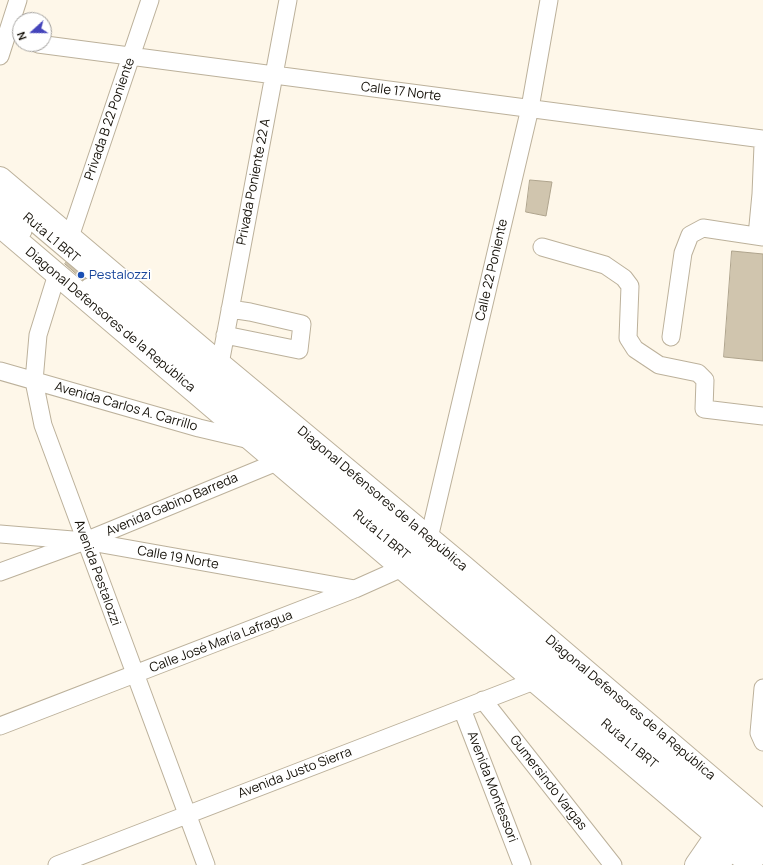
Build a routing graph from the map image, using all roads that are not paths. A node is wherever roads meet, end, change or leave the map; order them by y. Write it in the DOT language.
graph roads {
  1 [pos="18,0"];
  2 [pos="150,0"];
  3 [pos="288,0"];
  4 [pos="549,0"];
  5 [pos="6,44"];
  6 [pos="52,46"];
  7 [pos="131,56"];
  8 [pos="274,75"];
  9 [pos="530,108"];
  10 [pos="763,139"];
  11 [pos="763,145"];
  12 [pos="0,178"];
  13 [pos="0,194"];
  14 [pos="762,194"];
  15 [pos="0,212"];
  16 [pos="0,226"];
  17 [pos="760,236"];
  18 [pos="70,237"];
  19 [pos="542,247"];
  20 [pos="56,274"];
  21 [pos="230,309"];
  22 [pos="225,335"];
  23 [pos="671,336"];
  24 [pos="220,364"];
  25 [pos="0,371"];
  26 [pos="34,381"];
  27 [pos="763,416"];
  28 [pos="252,440"];
  29 [pos="277,462"];
  30 [pos="0,534"];
  31 [pos="85,541"];
  32 [pos="415,553"];
  33 [pos="0,572"];
  34 [pos="355,589"];
  35 [pos="134,676"];
  36 [pos="534,681"];
  37 [pos="763,688"];
  38 [pos="483,700"];
  39 [pos="462,709"];
  40 [pos="0,726"];
  41 [pos="763,742"];
  42 [pos="188,814"];
  43 [pos="743,825"];
  44 [pos="763,856"];
  45 [pos="56,865"];
  46 [pos="206,865"];
  47 [pos="522,865"];
  48 [pos="614,865"];
  49 [pos="696,865"];
  50 [pos="718,865"];
  51 [pos="751,865"];
  1 -- 5 [label="street"];
  2 -- 7 [label="street, Privada B 22 Poniente"];
  3 -- 8 [label="street, Privada Poniente 22 A"];
  4 -- 9 [label="street, Calle 22 Poniente"];
  6 -- 7 [label="street, Calle 17 Norte"];
  7 -- 8 [label="street, Calle 17 Norte"];
  7 -- 18 [label="street, Privada B 22 Poniente"];
  8 -- 9 [label="street, Calle 17 Norte"];
  8 -- 21 [label="street, Privada Poniente 22 A"];
  9 -- 10 [label="street, Calle 17 Norte"];
  9 -- 32 [label="street, Calle 22 Poniente"];
  11 -- 14 [label="street"];
  12 -- 18 [label="main road, Diagonal Defensores de la República"];
  13 -- 32 [label="street, Ruta L1 BRT"];
  14 -- 17 [label="street"];
  15 -- 32 [label="street, Ruta L1 BRT"];
  16 -- 20 [label="main road, Diagonal Defensores de la República"];
  17 -- 23 [label="street"];
  18 -- 24 [label="main road, Diagonal Defensores de la República"];
  19 -- 27 [label="street"];
  20 -- 26 [label="street, Avenida Pestalozzi"];
  20 -- 28 [label="main road, Diagonal Defensores de la República"];
  21 -- 22 [label="street, Privada Poniente 22 A"];
  21 -- 22 [label="street"];
  22 -- 24 [label="street, Privada Poniente 22 A"];
  24 -- 32 [label="main road, Diagonal Defensores de la República"];
  25 -- 26 [label="street, Avenida Carlos A. Carrillo"];
  26 -- 28 [label="street, Avenida Carlos A. Carrillo"];
  26 -- 31 [label="street, Avenida Pestalozzi"];
  28 -- 29 [label="main road, Diagonal Defensores de la República"];
  29 -- 31 [label="street, Avenida Gabino Barreda"];
  29 -- 32 [label="main road, Diagonal Defensores de la República"];
  30 -- 31 [label="street, Calle 19 Norte"];
  31 -- 33 [label="street, Avenida Gabino Barreda"];
  31 -- 34 [label="street, Calle 19 Norte"];
  31 -- 35 [label="street, Avenida Pestalozzi"];
  32 -- 34 [label="street, Calle José María Lafragua"];
  32 -- 36 [label="main road, Diagonal Defensores de la República"];
  32 -- 43 [label="main road, Diagonal Defensores de la República"];
  32 -- 43 [label="street, Ruta L1 BRT"];
  34 -- 35 [label="street, Calle José María Lafragua"];
  35 -- 40 [label="street, Calle José María Lafragua"];
  35 -- 42 [label="street, Avenida Pestalozzi"];
  36 -- 38 [label="street, Avenida Justo Sierra"];
  36 -- 43 [label="main road, Diagonal Defensores de la República"];
  37 -- 41 [label="street"];
  38 -- 39 [label="street, Avenida Justo Sierra"];
  38 -- 48 [label="street, Gumersindo Vargas"];
  39 -- 42 [label="street, Avenida Justo Sierra"];
  39 -- 47 [label="street, Avenida Montessori"];
  42 -- 45 [label="street, Avenida Justo Sierra"];
  42 -- 46 [label="street, Avenida Pestalozzi"];
  43 -- 44 [label="street, Ruta L1 BRT"];
  43 -- 49 [label="main road"];
  43 -- 50 [label="main road"];
  43 -- 51 [label="main road, Diagonal Defensores de la República"];
}
